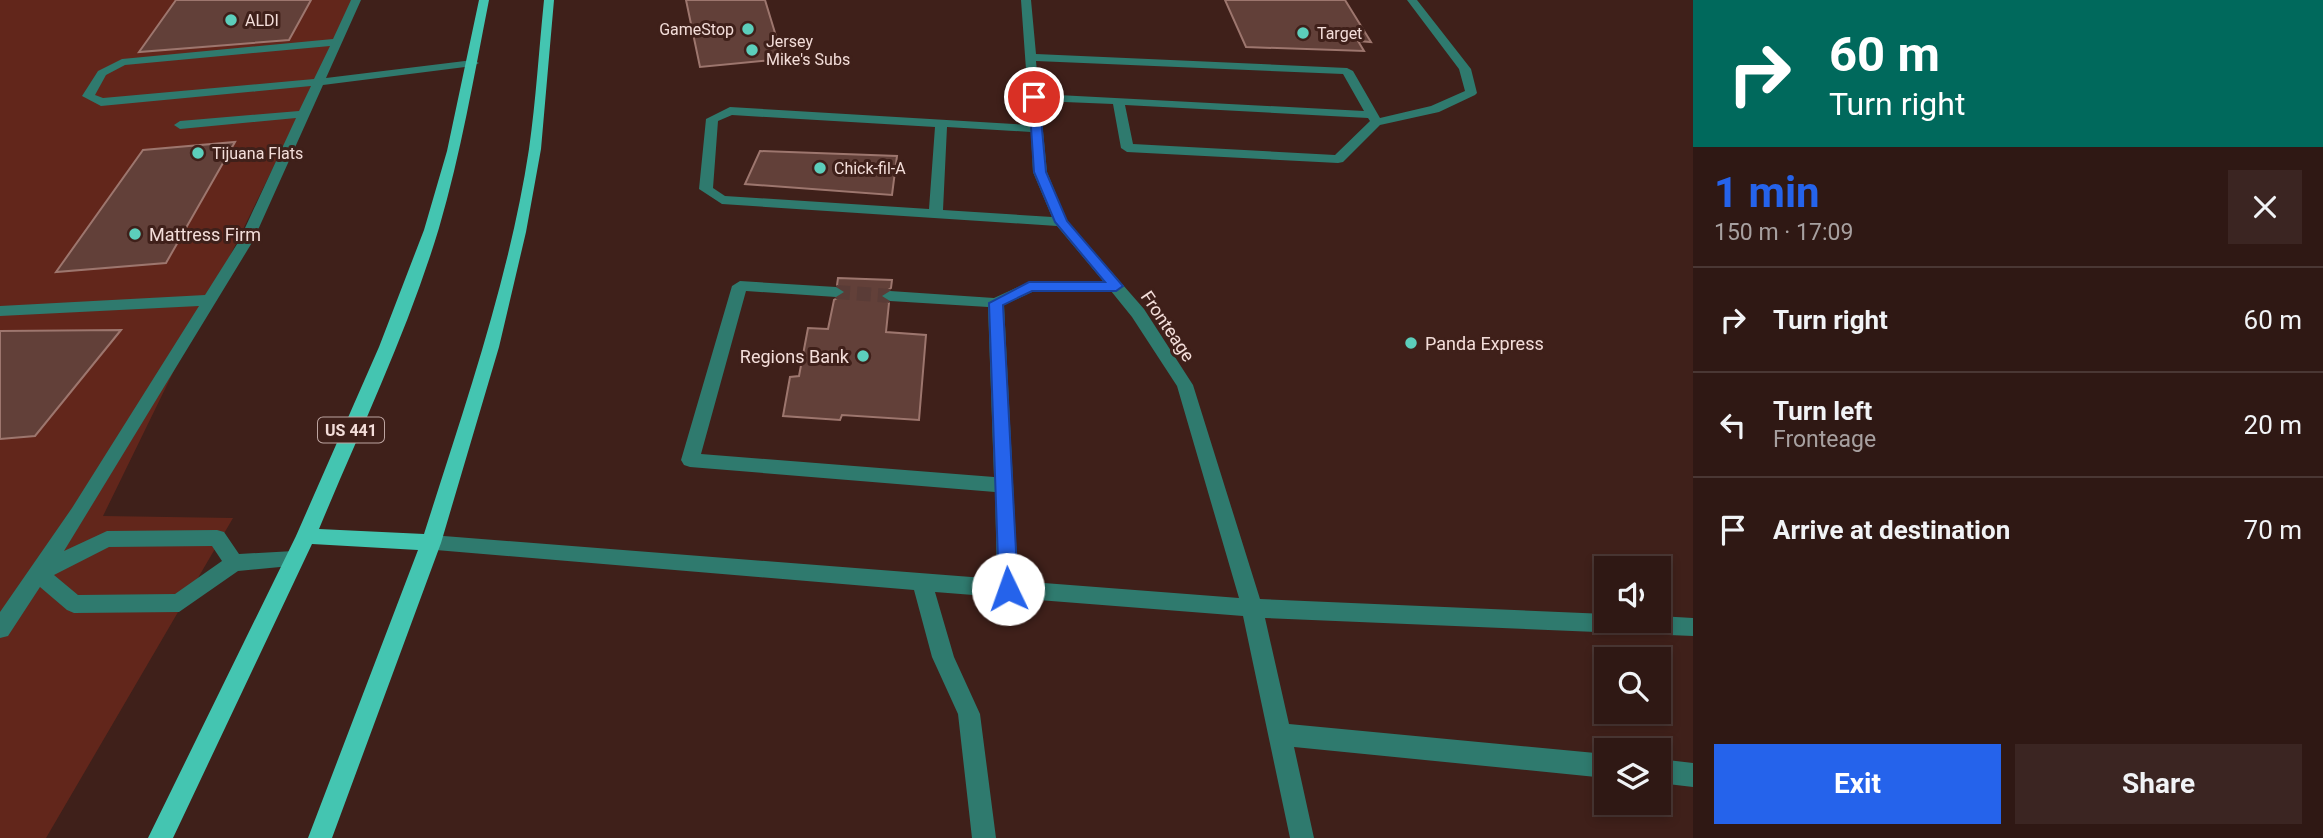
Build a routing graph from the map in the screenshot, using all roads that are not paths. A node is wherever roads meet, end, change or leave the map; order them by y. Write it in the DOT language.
graph roads {
  1 [pos="356,0"];
  2 [pos="484,0"];
  3 [pos="549,0"];
  4 [pos="1026,0"];
  5 [pos="1412,0"];
  6 [pos="337,42"];
  7 [pos="1031,57"];
  8 [pos="473,63"];
  9 [pos="319,82"];
  10 [pos="1034,97"];
  11 [pos="1118,101"];
  12 [pos="304,114"];
  13 [pos="1374,119"];
  14 [pos="941,123"];
  15 [pos="180,125"];
  16 [pos="1037,129"];
  17 [pos="936,214"];
  18 [pos="1061,222"];
  19 [pos="1116,286"];
  20 [pos="836,292"];
  21 [pos="890,296"];
  22 [pos="209,300"];
  23 [pos="996,303"];
  24 [pos="0,311"];
  25 [pos="1002,485"];
  26 [pos="306,536"];
  27 [pos="431,543"];
  28 [pos="294,559"];
  29 [pos="234,564"];
  30 [pos="38,573"];
  31 [pos="922,582"];
  32 [pos="1008,589"];
  33 [pos="1252,608"];
  34 [pos="1693,627"];
  35 [pos="0,629"];
  36 [pos="1278,734"];
  37 [pos="1594,765"];
  38 [pos="1671,772"];
  39 [pos="1693,775"];
  40 [pos="160,838"];
  41 [pos="320,838"];
  42 [pos="984,838"];
  43 [pos="1302,838"];
  1 -- 6 [label="lane"];
  2 -- 8 [label="main road, US 441"];
  3 -- 27 [label="main road"];
  4 -- 7 [label="lane, Fronteage"];
  5 -- 13 [label="lane"];
  6 -- 9 [label="lane"];
  6 -- 9 [label="lane"];
  7 -- 10 [label="lane, Fronteage"];
  7 -- 13 [label="lane"];
  8 -- 9 [label="lane"];
  8 -- 26 [label="main road, US 441"];
  9 -- 12 [label="lane"];
  10 -- 11 [label="lane"];
  10 -- 16 [label="lane, Fronteage"];
  11 -- 13 [label="lane"];
  11 -- 13 [label="lane"];
  12 -- 15 [label="lane"];
  12 -- 22 [label="lane"];
  14 -- 16 [label="lane"];
  14 -- 17 [label="lane"];
  14 -- 17 [label="lane"];
  16 -- 18 [label="lane, Fronteage"];
  17 -- 18 [label="lane"];
  18 -- 19 [label="lane, Fronteage"];
  19 -- 23 [label="lane"];
  19 -- 33 [label="lane, Fronteage"];
  20 -- 25 [label="lane"];
  21 -- 23 [label="lane"];
  22 -- 24 [label="lane"];
  22 -- 30 [label="lane"];
  23 -- 25 [label="lane"];
  25 -- 32 [label="lane"];
  26 -- 27 [label="main road"];
  26 -- 28 [label="main road, US 441"];
  27 -- 31 [label="lane"];
  27 -- 41 [label="main road"];
  28 -- 29 [label="lane"];
  28 -- 40 [label="main road, US 441"];
  29 -- 30 [label="lane"];
  29 -- 30 [label="lane"];
  30 -- 35 [label="lane"];
  31 -- 32 [label="lane"];
  31 -- 42 [label="lane"];
  32 -- 33 [label="lane"];
  33 -- 34 [label="lane"];
  33 -- 36 [label="lane, Fronteage"];
  36 -- 37 [label="lane"];
  36 -- 43 [label="lane, Fronteage"];
  38 -- 39 [label="lane"];
}
